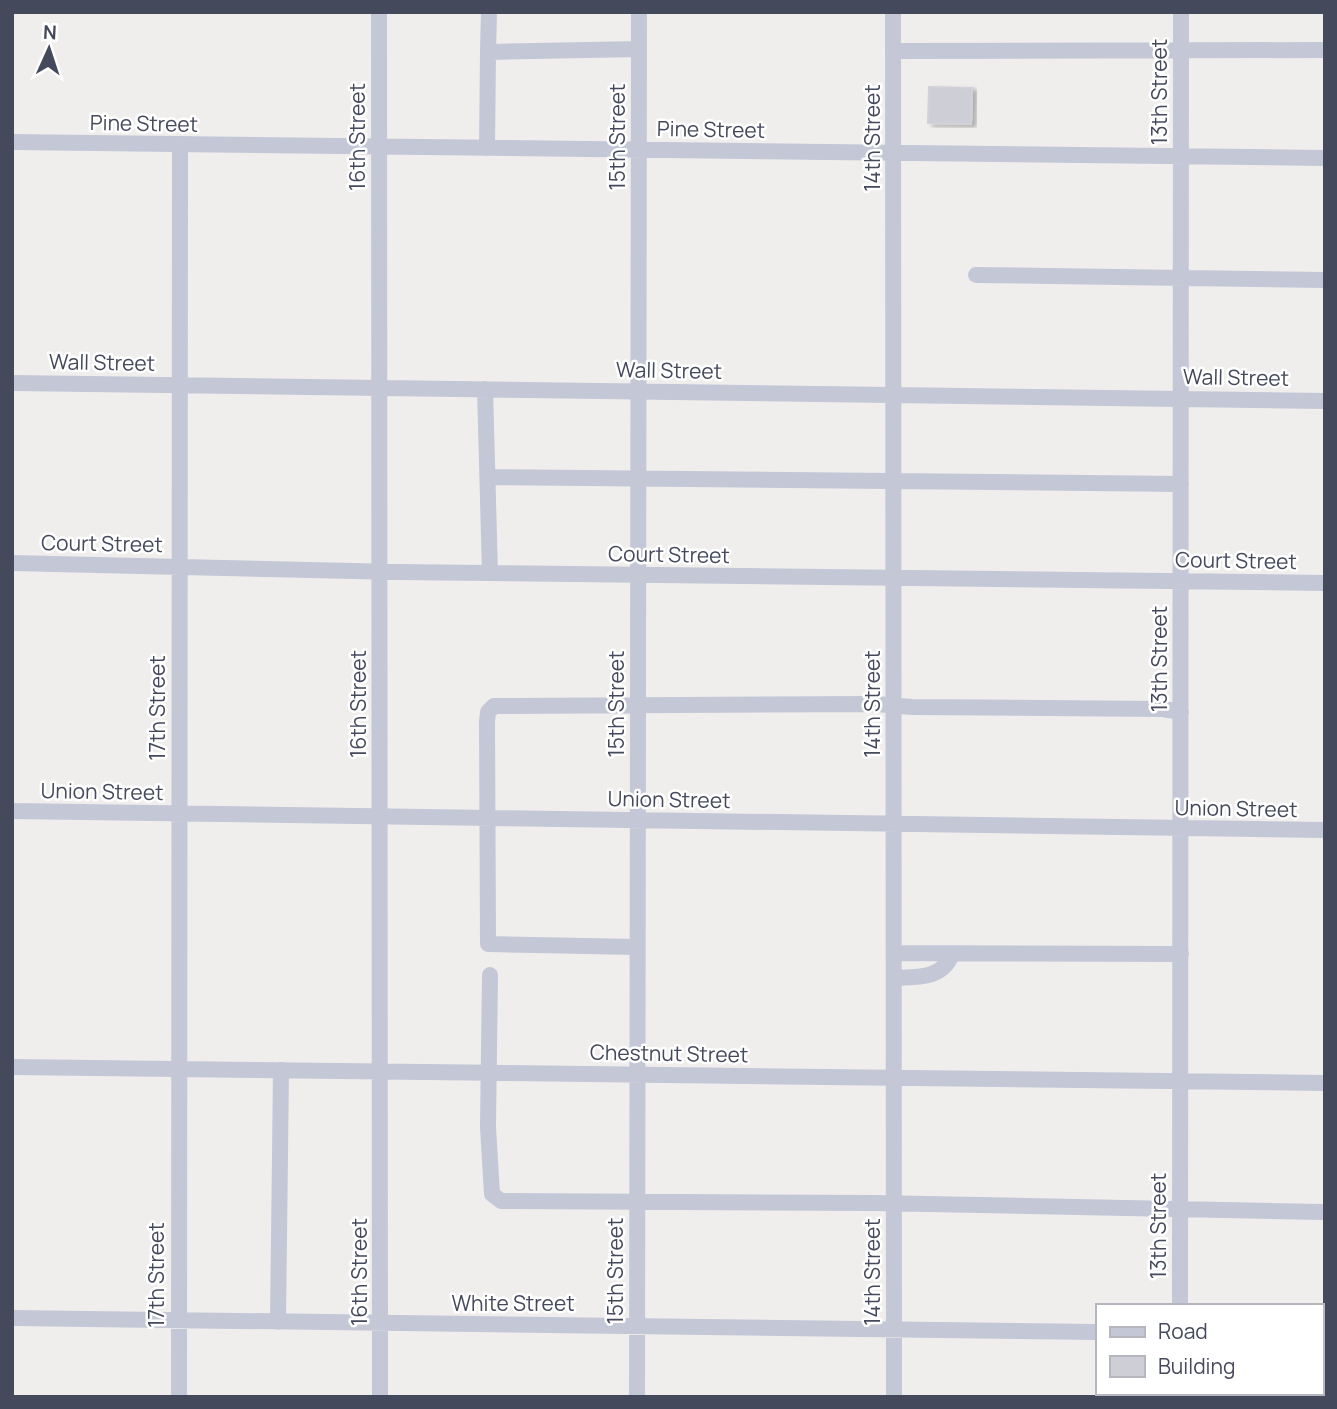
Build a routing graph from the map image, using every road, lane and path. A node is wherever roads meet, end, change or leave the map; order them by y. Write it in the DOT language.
graph roads {
  1 [pos="379,12"];
  2 [pos="489,12"];
  3 [pos="639,12"];
  4 [pos="893,12"];
  5 [pos="1181,12"];
  6 [pos="639,49"];
  7 [pos="1325,50"];
  8 [pos="894,51"];
  9 [pos="1180,51"];
  10 [pos="488,52"];
  11 [pos="12,142"];
  12 [pos="180,146"];
  13 [pos="380,146"];
  14 [pos="487,148"];
  15 [pos="639,149"];
  16 [pos="894,153"];
  17 [pos="1181,156"];
  18 [pos="1325,158"];
  19 [pos="976,275"];
  20 [pos="1181,277"];
  21 [pos="1325,280"];
  22 [pos="12,383"];
  23 [pos="178,385"];
  24 [pos="379,387"];
  25 [pos="485,389"];
  26 [pos="638,392"];
  27 [pos="895,395"];
  28 [pos="1180,398"];
  29 [pos="1325,401"];
  30 [pos="488,477"];
  31 [pos="638,479"];
  32 [pos="895,481"];
  33 [pos="1181,484"];
  34 [pos="12,563"];
  35 [pos="179,566"];
  36 [pos="381,571"];
  37 [pos="490,573"];
  38 [pos="638,575"];
  39 [pos="895,579"];
  40 [pos="1181,581"];
  41 [pos="1325,583"];
  42 [pos="894,706"];
  43 [pos="639,707"];
  44 [pos="1181,712"];
  45 [pos="12,811"];
  46 [pos="179,815"];
  47 [pos="380,817"];
  48 [pos="489,818"];
  49 [pos="637,820"];
  50 [pos="894,824"];
  51 [pos="1181,829"];
  52 [pos="1325,831"];
  53 [pos="637,947"];
  54 [pos="895,953"];
  55 [pos="952,954"];
  56 [pos="1181,954"];
  57 [pos="490,975"];
  58 [pos="894,978"];
  59 [pos="12,1067"];
  60 [pos="178,1069"];
  61 [pos="281,1070"];
  62 [pos="380,1072"];
  63 [pos="489,1073"];
  64 [pos="637,1074"];
  65 [pos="894,1077"];
  66 [pos="1181,1082"];
  67 [pos="1325,1083"];
  68 [pos="638,1202"];
  69 [pos="894,1204"];
  70 [pos="1180,1210"];
  71 [pos="1323,1212"];
  72 [pos="1180,1304"];
  73 [pos="12,1318"];
  74 [pos="178,1320"];
  75 [pos="278,1322"];
  76 [pos="381,1324"];
  77 [pos="637,1325"];
  78 [pos="894,1329"];
  79 [pos="1096,1332"];
  80 [pos="179,1397"];
  81 [pos="380,1397"];
  82 [pos="637,1397"];
  83 [pos="894,1397"];
  1 -- 13 [label="street, 16th Street"];
  2 -- 10 [label="street"];
  3 -- 6 [label="street, 15th Street"];
  4 -- 8 [label="street, 14th Street"];
  5 -- 9 [label="street, 13th Street"];
  6 -- 10 [label="street"];
  6 -- 15 [label="street, 15th Street"];
  7 -- 9 [label="street"];
  8 -- 9 [label="street"];
  8 -- 16 [label="street, 14th Street"];
  9 -- 17 [label="street, 13th Street"];
  10 -- 14 [label="street"];
  11 -- 12 [label="street, Pine Street"];
  12 -- 13 [label="street, Pine Street"];
  12 -- 23 [label="street, 17th Street"];
  13 -- 14 [label="street, Pine Street"];
  13 -- 24 [label="street, 16th Street"];
  14 -- 15 [label="street, Pine Street"];
  15 -- 16 [label="street, Pine Street"];
  15 -- 26 [label="street, 15th Street"];
  16 -- 17 [label="street, Pine Street"];
  16 -- 27 [label="street, 14th Street"];
  17 -- 18 [label="street, Pine Street"];
  17 -- 20 [label="street, 13th Street"];
  19 -- 20 [label="street"];
  20 -- 21 [label="street"];
  20 -- 28 [label="street, 13th Street"];
  22 -- 23 [label="street, Wall Street"];
  23 -- 24 [label="street, Wall Street"];
  23 -- 35 [label="street, 17th Street"];
  24 -- 25 [label="street, Wall Street"];
  24 -- 36 [label="street, 16th Street"];
  25 -- 26 [label="street, Wall Street"];
  25 -- 30 [label="street"];
  26 -- 27 [label="street, Wall Street"];
  26 -- 31 [label="street, 15th Street"];
  27 -- 28 [label="street, Wall Street"];
  27 -- 32 [label="street, 14th Street"];
  28 -- 29 [label="street, Wall Street"];
  28 -- 33 [label="street, 13th Street"];
  30 -- 31 [label="street"];
  30 -- 37 [label="street"];
  31 -- 32 [label="street"];
  31 -- 38 [label="street, 15th Street"];
  32 -- 33 [label="street"];
  32 -- 39 [label="street, 14th Street"];
  33 -- 40 [label="street, 13th Street"];
  34 -- 35 [label="street, Court Street"];
  35 -- 36 [label="street, Court Street"];
  35 -- 46 [label="street, 17th Street"];
  36 -- 37 [label="street, Court Street"];
  36 -- 47 [label="street, 16th Street"];
  37 -- 38 [label="street, Court Street"];
  38 -- 39 [label="street, Court Street"];
  38 -- 43 [label="street, 15th Street"];
  39 -- 40 [label="street, Court Street"];
  39 -- 42 [label="street, 14th Street"];
  40 -- 41 [label="street, Court Street"];
  40 -- 44 [label="street, 13th Street"];
  42 -- 43 [label="street"];
  42 -- 44 [label="street"];
  42 -- 50 [label="street, 14th Street"];
  43 -- 48 [label="street"];
  43 -- 49 [label="street, 15th Street"];
  44 -- 51 [label="street, 13th Street"];
  45 -- 46 [label="street, Union Street"];
  46 -- 47 [label="street, Union Street"];
  46 -- 60 [label="street, 17th Street"];
  47 -- 48 [label="street, Union Street"];
  47 -- 62 [label="street, 16th Street"];
  48 -- 49 [label="street, Union Street"];
  48 -- 53 [label="street"];
  49 -- 50 [label="street, Union Street"];
  49 -- 53 [label="street, 15th Street"];
  50 -- 51 [label="street, Union Street"];
  50 -- 54 [label="street, 14th Street"];
  51 -- 52 [label="street, Union Street"];
  51 -- 56 [label="street, 13th Street"];
  53 -- 64 [label="street, 15th Street"];
  54 -- 55 [label="street"];
  54 -- 58 [label="street, 14th Street"];
  55 -- 56 [label="street"];
  55 -- 58 [label="street"];
  56 -- 66 [label="street, 13th Street"];
  57 -- 63 [label="street"];
  58 -- 65 [label="street, 14th Street"];
  59 -- 60 [label="street, Chestnut Street"];
  60 -- 61 [label="street, Chestnut Street"];
  60 -- 74 [label="street, 17th Street"];
  61 -- 62 [label="street, Chestnut Street"];
  61 -- 75 [label="street"];
  62 -- 63 [label="street, Chestnut Street"];
  62 -- 76 [label="street, 16th Street"];
  63 -- 64 [label="street, Chestnut Street"];
  63 -- 68 [label="street"];
  64 -- 65 [label="street, Chestnut Street"];
  64 -- 68 [label="street, 15th Street"];
  65 -- 66 [label="street, Chestnut Street"];
  65 -- 69 [label="street, 14th Street"];
  66 -- 67 [label="street, Chestnut Street"];
  66 -- 70 [label="street, 13th Street"];
  68 -- 69 [label="street"];
  68 -- 77 [label="street, 15th Street"];
  69 -- 70 [label="street"];
  69 -- 78 [label="street, 14th Street"];
  70 -- 71 [label="street"];
  70 -- 72 [label="street, 13th Street"];
  73 -- 74 [label="street, White Street"];
  74 -- 75 [label="street, White Street"];
  74 -- 80 [label="street, 17th Street"];
  75 -- 76 [label="street, White Street"];
  76 -- 77 [label="street, White Street"];
  76 -- 81 [label="street, 16th Street"];
  77 -- 78 [label="street, White Street"];
  77 -- 82 [label="street, 15th Street"];
  78 -- 79 [label="street, White Street"];
  78 -- 83 [label="street, 14th Street"];
}
